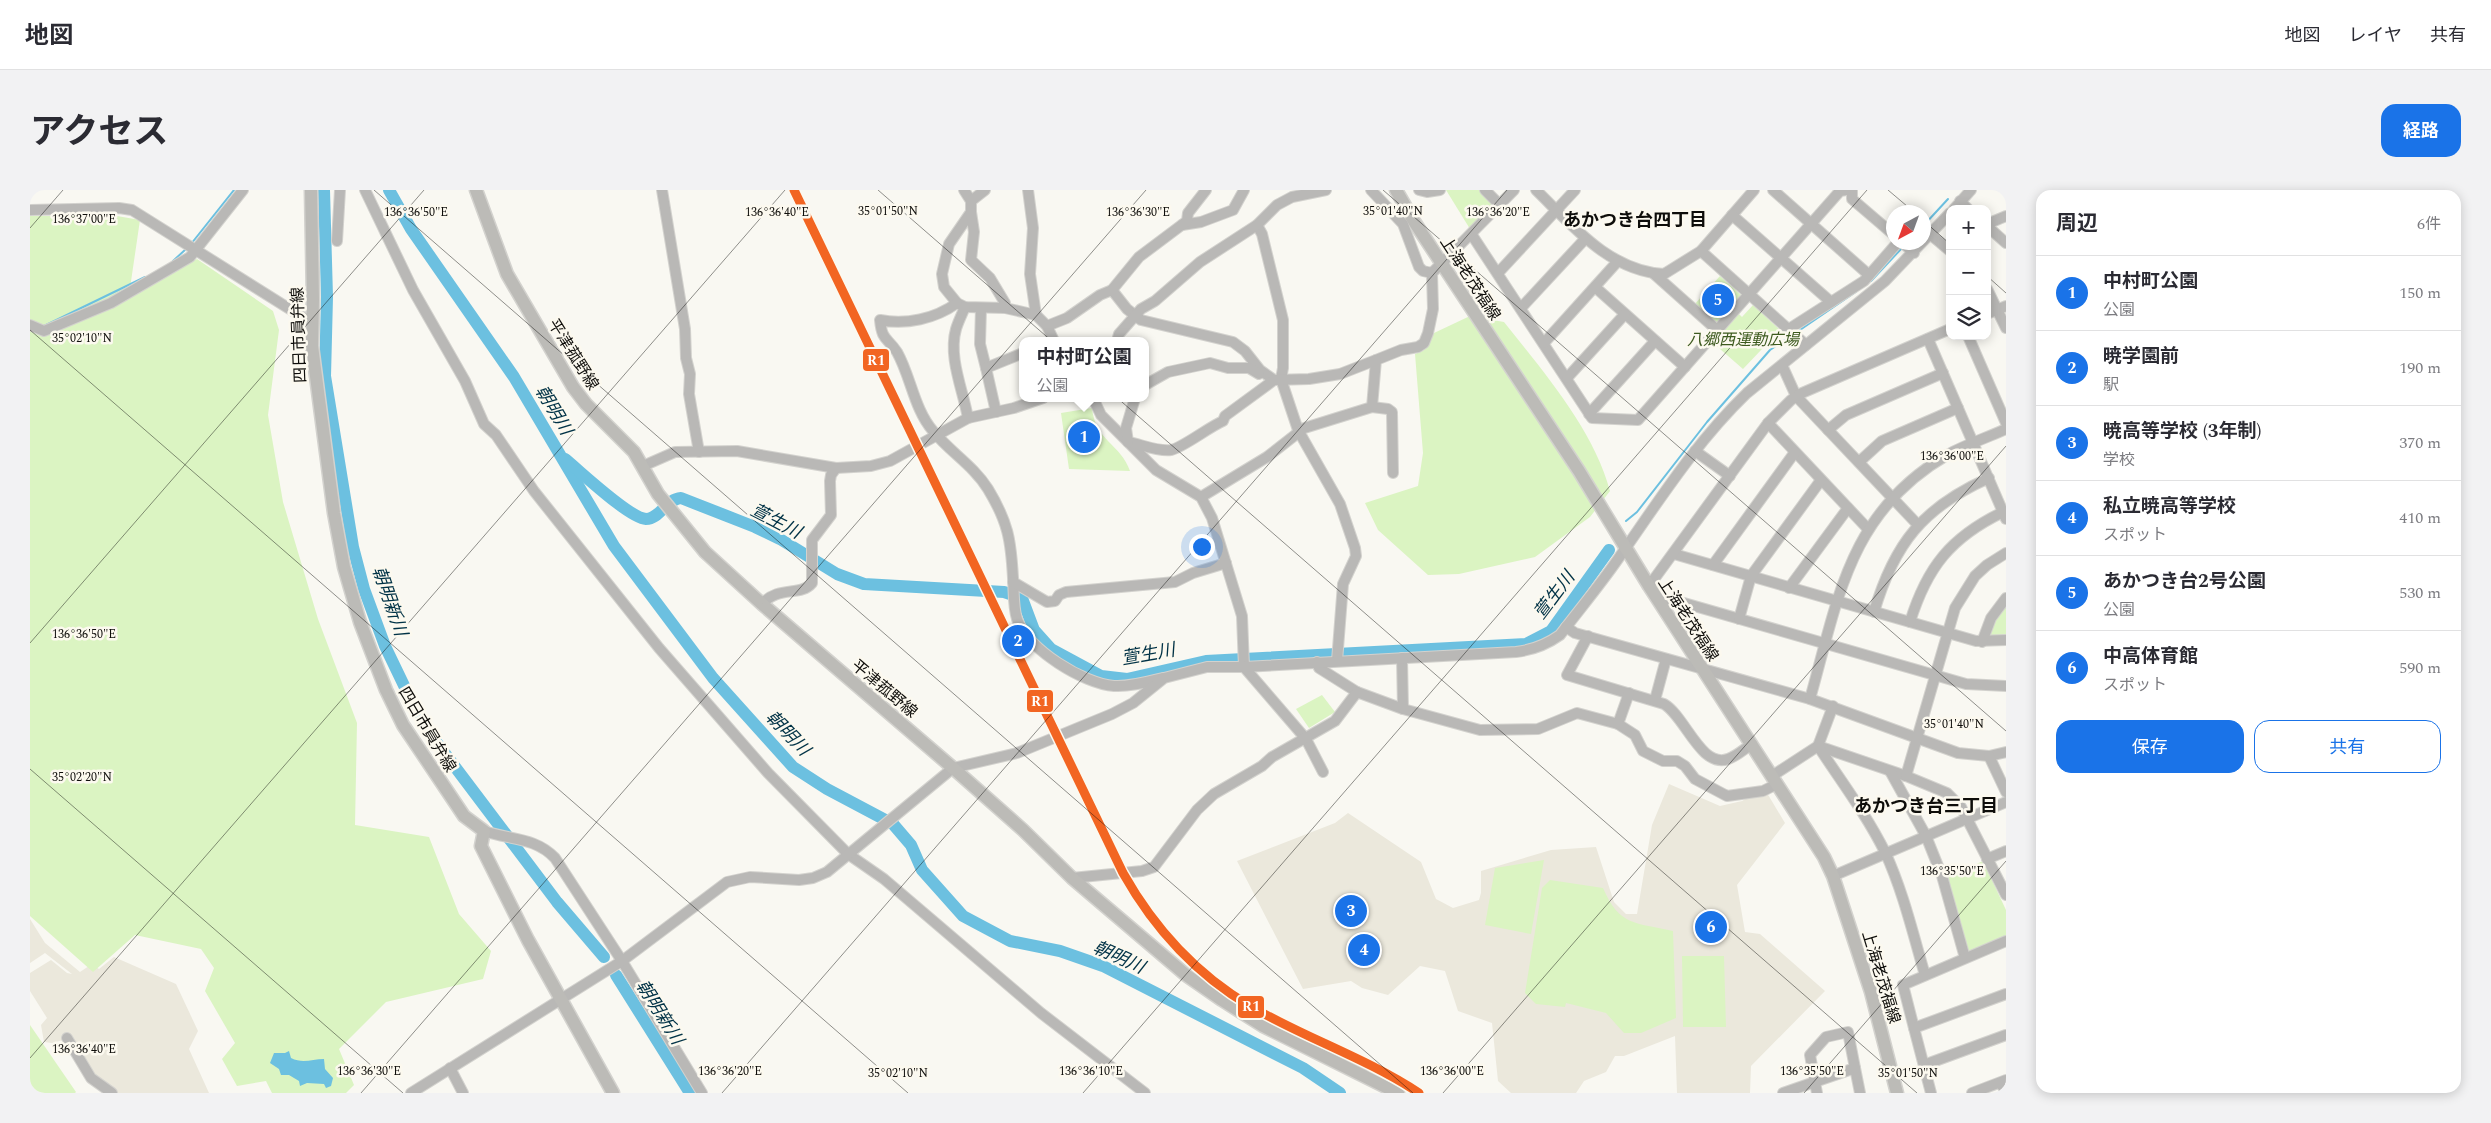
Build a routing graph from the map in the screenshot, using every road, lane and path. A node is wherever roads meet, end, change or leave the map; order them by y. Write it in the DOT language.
graph roads {
  1 [pos="243,190"];
  2 [pos="311,190"];
  3 [pos="340,190"];
  4 [pos="365,190"];
  5 [pos="476,190"];
  6 [pos="662,190"];
  7 [pos="964,190"];
  8 [pos="985,190"];
  9 [pos="1028,190"];
  10 [pos="1206,190"];
  11 [pos="1244,190"];
  12 [pos="1326,190"];
  13 [pos="1371,190"];
  14 [pos="1396,190"];
  15 [pos="1419,190"];
  16 [pos="1440,190"];
  17 [pos="1485,190"];
  18 [pos="1514,190"];
  19 [pos="1536,190"];
  20 [pos="1575,190"];
  21 [pos="1754,190"];
  22 [pos="1773,190"];
  23 [pos="1846,190"];
  24 [pos="1852,190"];
  25 [pos="1971,190"];
  26 [pos="971,201"];
  27 [pos="1500,205"];
  28 [pos="1957,205"];
  29 [pos="30,210"];
  30 [pos="1556,210"];
  31 [pos="972,212"];
  32 [pos="1732,215"];
  33 [pos="2006,216"];
  34 [pos="1946,218"];
  35 [pos="1991,223"];
  36 [pos="1811,224"];
  37 [pos="1182,225"];
  38 [pos="1257,226"];
  39 [pos="1886,228"];
  40 [pos="1991,229"];
  41 [pos="1472,235"];
  42 [pos="1931,235"];
  43 [pos="1585,239"];
  44 [pos="338,240"];
  45 [pos="2006,243"];
  46 [pos="192,247"];
  47 [pos="1900,250"];
  48 [pos="1903,250"];
  49 [pos="1949,250"];
  50 [pos="1701,251"];
  51 [pos="1781,258"];
  52 [pos="1618,260"];
  53 [pos="1441,264"];
  54 [pos="1498,273"];
  55 [pos="1653,273"];
  56 [pos="1432,274"];
  57 [pos="1869,275"];
  58 [pos="1595,287"];
  59 [pos="1112,290"];
  60 [pos="1749,294"];
  61 [pos="1991,294"];
  62 [pos="1831,302"];
  63 [pos="961,305"];
  64 [pos="2002,307"];
  65 [pos="981,308"];
  66 [pos="1005,308"];
  67 [pos="1521,308"];
  68 [pos="1625,314"];
  69 [pos="1036,315"];
  70 [pos="1134,316"];
  71 [pos="312,323"];
  72 [pos="1047,326"];
  73 [pos="37,327"];
  74 [pos="2006,328"];
  75 [pos="1717,330"];
  76 [pos="1946,331"];
  77 [pos="1793,332"];
  78 [pos="1051,337"];
  79 [pos="1118,337"];
  80 [pos="1928,339"];
  81 [pos="1970,340"];
  82 [pos="1655,341"];
  83 [pos="1544,343"];
  84 [pos="1806,345"];
  85 [pos="1019,355"];
  86 [pos="1376,360"];
  87 [pos="1782,365"];
  88 [pos="1685,367"];
  89 [pos="986,368"];
  90 [pos="1943,373"];
  91 [pos="1567,378"];
  92 [pos="1277,380"];
  93 [pos="1149,383"];
  94 [pos="1796,396"];
  95 [pos="1029,402"];
  96 [pos="1095,402"];
  97 [pos="1134,402"];
  98 [pos="1372,407"];
  99 [pos="1958,408"];
  100 [pos="996,412"];
  101 [pos="1589,414"];
  102 [pos="968,418"];
  103 [pos="1768,423"];
  104 [pos="2006,423"];
  105 [pos="1110,424"];
  106 [pos="1126,428"];
  107 [pos="1828,430"];
  108 [pos="2006,430"];
  109 [pos="1298,431"];
  110 [pos="938,436"];
  111 [pos="1128,442"];
  112 [pos="1974,443"];
  113 [pos="1695,451"];
  114 [pos="698,452"];
  115 [pos="1795,452"];
  116 [pos="1859,462"];
  117 [pos="642,466"];
  118 [pos="836,468"];
  119 [pos="1394,473"];
  120 [pos="1730,476"];
  121 [pos="1989,478"];
  122 [pos="1822,480"];
  123 [pos="1202,497"];
  124 [pos="1892,498"];
  125 [pos="1848,508"];
  126 [pos="2005,515"];
  127 [pos="1918,525"];
  128 [pos="1868,529"];
  129 [pos="1624,547"];
  130 [pos="1674,554"];
  131 [pos="2006,554"];
  132 [pos="1226,563"];
  133 [pos="1713,565"];
  134 [pos="1751,576"];
  135 [pos="1013,583"];
  136 [pos="1649,586"];
  137 [pos="1790,588"];
  138 [pos="2006,598"];
  139 [pos="1838,601"];
  140 [pos="1660,603"];
  141 [pos="762,604"];
  142 [pos="1874,612"];
  143 [pos="1739,619"];
  144 [pos="1910,622"];
  145 [pos="1566,627"];
  146 [pos="1947,633"];
  147 [pos="1588,636"];
  148 [pos="2006,640"];
  149 [pos="1982,642"];
  150 [pos="1825,644"];
  151 [pos="1338,656"];
  152 [pos="1402,658"];
  153 [pos="1666,659"];
  154 [pos="1245,662"];
  155 [pos="1317,662"];
  156 [pos="1701,668"];
  157 [pos="1935,675"];
  158 [pos="1164,678"];
  159 [pos="2006,686"];
  160 [pos="1357,692"];
  161 [pos="1629,693"];
  162 [pos="1810,699"];
  163 [pos="1654,700"];
  164 [pos="1833,706"];
  165 [pos="1403,709"];
  166 [pos="1618,724"];
  167 [pos="1917,738"];
  168 [pos="1306,739"];
  169 [pos="1752,744"];
  170 [pos="1818,746"];
  171 [pos="2006,752"];
  172 [pos="1989,756"];
  173 [pos="950,771"];
  174 [pos="1890,771"];
  175 [pos="1323,772"];
  176 [pos="1906,776"];
  177 [pos="1775,780"];
  178 [pos="2006,792"];
  179 [pos="2006,802"];
  180 [pos="1968,818"];
  181 [pos="488,832"];
  182 [pos="1926,836"];
  183 [pos="850,852"];
  184 [pos="2006,852"];
  185 [pos="1885,853"];
  186 [pos="1987,859"];
  187 [pos="1833,876"];
  188 [pos="1072,878"];
  189 [pos="2006,895"];
  190 [pos="2006,941"];
  191 [pos="1965,958"];
  192 [pos="622,961"];
  193 [pos="1925,975"];
  194 [pos="2006,994"];
  195 [pos="561,998"];
  196 [pos="1914,1028"];
  197 [pos="2006,1035"];
  198 [pos="67,1038"];
  199 [pos="1924,1065"];
  200 [pos="450,1068"];
  201 [pos="1855,1068"];
  202 [pos="1815,1082"];
  203 [pos="2004,1084"];
  204 [pos="112,1093"];
  205 [pos="411,1093"];
  206 [pos="463,1093"];
  207 [pos="614,1093"];
  208 [pos="702,1093"];
  209 [pos="1145,1093"];
  210 [pos="1398,1093"];
  211 [pos="1783,1093"];
  212 [pos="1818,1093"];
  213 [pos="1860,1093"];
  214 [pos="1897,1093"];
  215 [pos="1931,1093"];
  216 [pos="1972,1093"];
  1 -- 46 [label="street"];
  2 -- 71 [label="main road, 四日市員弁線"];
  3 -- 44 [label="street"];
  4 -- 183 [label="street"];
  5 -- 117 [label="main road, 平津菰野線"];
  6 -- 114 [label="street"];
  7 -- 26 [label="street"];
  8 -- 26 [label="street"];
  9 -- 69 [label="street"];
  10 -- 37 [label="street"];
  11 -- 37 [label="street"];
  12 -- 38 [label="street"];
  13 -- 56 [label="street"];
  14 -- 53 [label="main road, 上海老茂福線"];
  15 -- 16 [label="street"];
  17 -- 27 [label="street"];
  18 -- 27 [label="street"];
  19 -- 30 [label="street"];
  20 -- 30 [label="street"];
  21 -- 32 [label="street"];
  22 -- 36 [label="street"];
  23 -- 36 [label="street"];
  24 -- 39 [label="street"];
  25 -- 28 [label="street"];
  26 -- 31 [label="street"];
  27 -- 41 [label="street"];
  29 -- 46 [label="street"];
  30 -- 43 [label="street"];
  30 -- 54 [label="street"];
  31 -- 63 [label="street"];
  31 -- 66 [label="street"];
  32 -- 50 [label="street"];
  32 -- 51 [label="street"];
  33 -- 35 [label="street"];
  34 -- 42 [label="street"];
  36 -- 51 [label="street"];
  36 -- 57 [label="street"];
  37 -- 59 [label="street"];
  38 -- 70 [label="street"];
  38 -- 92 [label="street"];
  40 -- 45 [label="street"];
  41 -- 53 [label="street"];
  41 -- 54 [label="street"];
  42 -- 49 [label="street"];
  43 -- 52 [label="street"];
  43 -- 67 [label="street"];
  46 -- 71 [label="street"];
  46 -- 73 [label="street"];
  47 -- 57 [label="street"];
  48 -- 84 [label="street"];
  50 -- 55 [label="street"];
  50 -- 60 [label="street"];
  51 -- 60 [label="street"];
  51 -- 62 [label="street"];
  52 -- 55 [label="street"];
  52 -- 58 [label="street"];
  53 -- 56 [label="street"];
  53 -- 129 [label="main road, 上海老茂福線"];
  54 -- 67 [label="street"];
  55 -- 75 [label="street"];
  56 -- 86 [label="street"];
  57 -- 62 [label="street"];
  58 -- 68 [label="street"];
  58 -- 83 [label="street"];
  59 -- 70 [label="street"];
  59 -- 72 [label="street"];
  60 -- 75 [label="street"];
  60 -- 77 [label="street"];
  61 -- 64 [label="street"];
  62 -- 77 [label="street"];
  63 -- 65 [label="street"];
  63 -- 102 [label="street"];
  63 -- 110 [label="street"];
  64 -- 74 [label="street"];
  65 -- 66 [label="street"];
  65 -- 89 [label="street"];
  66 -- 69 [label="street"];
  67 -- 83 [label="street"];
  68 -- 82 [label="street"];
  68 -- 91 [label="street"];
  69 -- 72 [label="street"];
  70 -- 79 [label="street"];
  70 -- 92 [label="street"];
  71 -- 181 [label="main road, 四日市員弁線"];
  72 -- 78 [label="street"];
  75 -- 88 [label="street"];
  76 -- 80 [label="street"];
  77 -- 84 [label="street"];
  80 -- 90 [label="street"];
  80 -- 94 [label="street"];
  81 -- 104 [label="street"];
  82 -- 88 [label="street"];
  82 -- 101 [label="street"];
  83 -- 91 [label="street"];
  84 -- 87 [label="street"];
  85 -- 89 [label="street"];
  86 -- 92 [label="street"];
  86 -- 98 [label="street"];
  87 -- 94 [label="street"];
  87 -- 113 [label="street"];
  88 -- 101 [label="street"];
  89 -- 100 [label="street"];
  90 -- 99 [label="street"];
  90 -- 107 [label="street"];
  91 -- 101 [label="street"];
  92 -- 93 [label="street"];
  92 -- 109 [label="street"];
  92 -- 111 [label="street"];
  94 -- 103 [label="street"];
  94 -- 107 [label="street"];
  95 -- 100 [label="street"];
  96 -- 105 [label="street"];
  97 -- 106 [label="street"];
  98 -- 109 [label="street"];
  98 -- 119 [label="street"];
  99 -- 112 [label="street"];
  99 -- 116 [label="street"];
  100 -- 102 [label="street"];
  102 -- 110 [label="street"];
  103 -- 115 [label="street"];
  103 -- 120 [label="street"];
  105 -- 106 [label="street"];
  105 -- 111 [label="street"];
  106 -- 111 [label="street"];
  107 -- 116 [label="street"];
  108 -- 112 [label="street"];
  109 -- 123 [label="street"];
  109 -- 151 [label="street"];
  110 -- 118 [label="street"];
  110 -- 135 [label="street"];
  111 -- 123 [label="street"];
  112 -- 121 [label="street"];
  112 -- 124 [label="street"];
  113 -- 120 [label="street"];
  113 -- 129 [label="street"];
  114 -- 117 [label="street"];
  114 -- 118 [label="street"];
  115 -- 122 [label="street"];
  115 -- 133 [label="street"];
  116 -- 124 [label="street"];
  117 -- 141 [label="main road, 平津菰野線"];
  118 -- 141 [label="street"];
  120 -- 130 [label="street"];
  121 -- 126 [label="street"];
  121 -- 127 [label="street"];
  122 -- 125 [label="street"];
  122 -- 134 [label="street"];
  123 -- 132 [label="street"];
  124 -- 127 [label="street"];
  124 -- 128 [label="street"];
  125 -- 128 [label="street"];
  125 -- 137 [label="street"];
  126 -- 144 [label="street"];
  127 -- 142 [label="street"];
  128 -- 139 [label="street"];
  129 -- 136 [label="main road, 上海老茂福線"];
  129 -- 145 [label="street"];
  130 -- 133 [label="street"];
  130 -- 136 [label="street"];
  131 -- 146 [label="street"];
  132 -- 135 [label="street"];
  132 -- 154 [label="street"];
  133 -- 134 [label="street"];
  134 -- 137 [label="street"];
  134 -- 143 [label="street"];
  135 -- 158 [label="street"];
  136 -- 140 [label="main road, 上海老茂福線"];
  137 -- 139 [label="street"];
  138 -- 149 [label="street"];
  139 -- 142 [label="street"];
  139 -- 150 [label="street"];
  140 -- 143 [label="street"];
  140 -- 156 [label="main road, 上海老茂福線"];
  141 -- 173 [label="main road, 平津菰野線"];
  142 -- 144 [label="street"];
  143 -- 150 [label="street"];
  144 -- 146 [label="street"];
  145 -- 147 [label="street"];
  145 -- 152 [label="street"];
  146 -- 149 [label="street"];
  146 -- 157 [label="street"];
  147 -- 153 [label="street"];
  147 -- 161 [label="street"];
  148 -- 149 [label="street"];
  150 -- 157 [label="street"];
  150 -- 162 [label="street"];
  151 -- 152 [label="street"];
  151 -- 155 [label="street"];
  152 -- 165 [label="street"];
  153 -- 156 [label="street"];
  153 -- 163 [label="street"];
  154 -- 155 [label="street"];
  154 -- 158 [label="street"];
  154 -- 168 [label="street"];
  155 -- 160 [label="street"];
  156 -- 162 [label="street"];
  156 -- 169 [label="main road, 上海老茂福線"];
  157 -- 159 [label="street"];
  157 -- 167 [label="street"];
  158 -- 173 [label="street"];
  160 -- 165 [label="street"];
  160 -- 168 [label="street"];
  161 -- 163 [label="street"];
  161 -- 166 [label="street"];
  162 -- 164 [label="street"];
  163 -- 169 [label="street"];
  164 -- 167 [label="street"];
  164 -- 170 [label="street"];
  165 -- 166 [label="street"];
  166 -- 177 [label="street"];
  167 -- 172 [label="street"];
  167 -- 176 [label="street"];
  168 -- 175 [label="street"];
  168 -- 188 [label="street"];
  169 -- 177 [label="main road, 上海老茂福線"];
  170 -- 174 [label="street"];
  170 -- 177 [label="street"];
  170 -- 185 [label="street"];
  171 -- 172 [label="street"];
  172 -- 178 [label="street"];
  173 -- 183 [label="street"];
  173 -- 188 [label="main road, 平津菰野線"];
  174 -- 176 [label="street"];
  174 -- 182 [label="street"];
  176 -- 180 [label="street"];
  177 -- 187 [label="main road, 上海老茂福線"];
  179 -- 180 [label="street"];
  180 -- 182 [label="street"];
  180 -- 186 [label="street"];
  181 -- 192 [label="street"];
  181 -- 195 [label="main road"];
  182 -- 185 [label="street"];
  182 -- 191 [label="street"];
  183 -- 192 [label="street"];
  183 -- 209 [label="street"];
  184 -- 186 [label="street"];
  185 -- 187 [label="street"];
  185 -- 193 [label="street"];
  186 -- 189 [label="street"];
  187 -- 214 [label="main road, 上海老茂福線"];
  188 -- 210 [label="main road, 平津菰野線"];
  190 -- 191 [label="street"];
  191 -- 193 [label="street"];
  192 -- 195 [label="street"];
  192 -- 208 [label="street"];
  193 -- 196 [label="street"];
  194 -- 196 [label="street"];
  195 -- 200 [label="street"];
  195 -- 207 [label="main road"];
  196 -- 199 [label="street"];
  197 -- 199 [label="street"];
  198 -- 204 [label="street"];
  199 -- 215 [label="street"];
  200 -- 205 [label="street"];
  200 -- 206 [label="street"];
  201 -- 202 [label="street"];
  201 -- 202 [label="street"];
  201 -- 213 [label="street"];
  202 -- 211 [label="street"];
  202 -- 212 [label="street"];
  203 -- 216 [label="street"];
}
